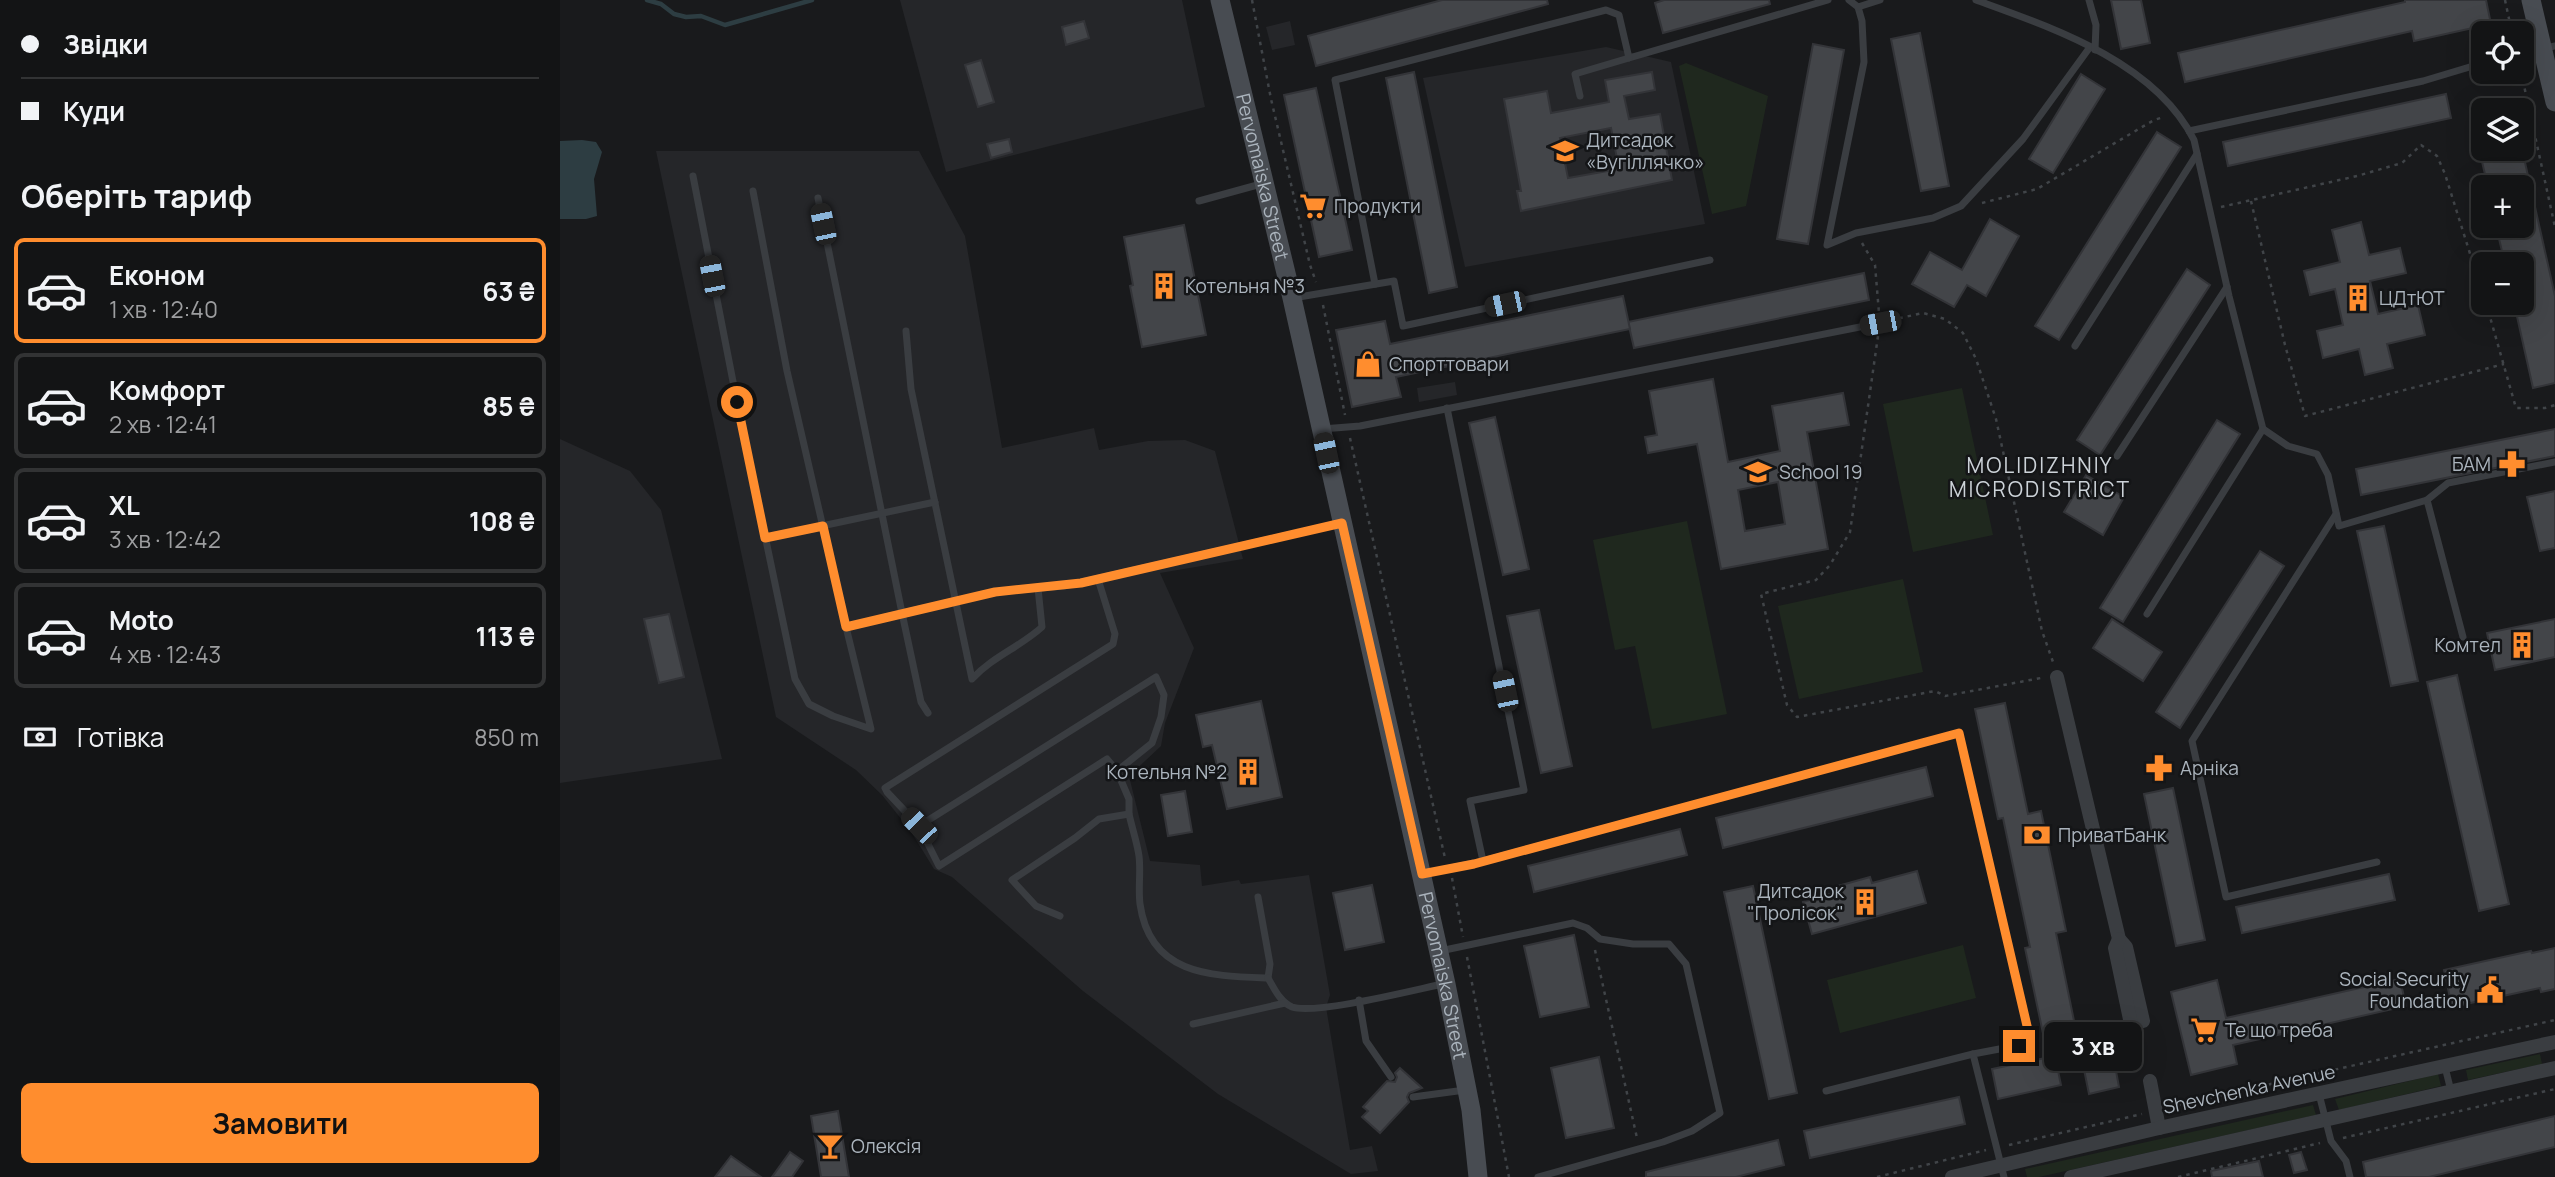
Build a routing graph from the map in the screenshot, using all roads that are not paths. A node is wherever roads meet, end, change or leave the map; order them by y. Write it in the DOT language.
graph roads {
  1 [pos="1828,0"];
  2 [pos="1849,0"];
  3 [pos="1880,0"];
  4 [pos="1976,0"];
  5 [pos="2088,0"];
  6 [pos="2531,0"];
  7 [pos="1224,1"];
  8 [pos="1858,7"];
  9 [pos="2549,47"];
  10 [pos="2092,49"];
  11 [pos="1629,58"];
  12 [pos="2471,66"];
  13 [pos="1580,96"];
  14 [pos="2555,102"];
  15 [pos="2189,131"];
  16 [pos="2197,154"];
  17 [pos="693,176"];
  18 [pos="1265,183"];
  19 [pos="753,191"];
  20 [pos="818,198"];
  21 [pos="1199,201"];
  22 [pos="1710,260"];
  23 [pos="1375,284"];
  24 [pos="2227,287"];
  25 [pos="1292,298"];
  26 [pos="1880,323"];
  27 [pos="906,331"];
  28 [pos="2075,346"];
  29 [pos="1447,408"];
  30 [pos="1322,429"];
  31 [pos="2263,429"];
  32 [pos="2118,456"];
  33 [pos="2555,462"];
  34 [pos="2427,500"];
  35 [pos="934,502"];
  36 [pos="882,513"];
  37 [pos="2336,514"];
  38 [pos="1342,523"];
  39 [pos="823,526"];
  40 [pos="765,538"];
  41 [pos="1098,579"];
  42 [pos="1038,588"];
  43 [pos="955,601"];
  44 [pos="902,613"];
  45 [pos="2147,614"];
  46 [pos="846,627"];
  47 [pos="2463,637"];
  48 [pos="2057,677"];
  49 [pos="928,713"];
  50 [pos="1117,771"];
  51 [pos="1129,814"];
  52 [pos="919,826"];
  53 [pos="1483,861"];
  54 [pos="2377,862"];
  55 [pos="1422,874"];
  56 [pos="1258,897"];
  57 [pos="1060,916"];
  58 [pos="1439,952"];
  59 [pos="1268,978"];
  60 [pos="1446,984"];
  61 [pos="1359,1000"];
  62 [pos="1285,1003"];
  63 [pos="2137,1022"];
  64 [pos="1193,1024"];
  65 [pos="2555,1042"];
  66 [pos="1973,1054"];
  67 [pos="2445,1067"];
  68 [pos="2555,1068"];
  69 [pos="1391,1077"];
  70 [pos="2150,1081"];
  71 [pos="1467,1090"];
  72 [pos="1826,1091"];
  73 [pos="2451,1091"];
  74 [pos="2319,1094"];
  75 [pos="1413,1097"];
  76 [pos="2325,1119"];
  77 [pos="2160,1128"];
  78 [pos="2002,1171"];
  79 [pos="1478,1177"];
  80 [pos="1538,1177"];
  81 [pos="1952,1177"];
  82 [pos="2071,1177"];
  83 [pos="2350,1177"];
  1 -- 11 [label="lane"];
  2 -- 8 [label="lane"];
  3 -- 8 [label="lane"];
  4 -- 10 [label="lane"];
  5 -- 10 [label="lane"];
  6 -- 9 [label="main road"];
  7 -- 18 [label="main road, Pervomaiska Street"];
  8 -- 10 [label="lane"];
  9 -- 14 [label="main road"];
  10 -- 15 [label="lane"];
  11 -- 13 [label="lane"];
  11 -- 23 [label="lane"];
  12 -- 15 [label="lane"];
  15 -- 16 [label="lane"];
  16 -- 24 [label="lane"];
  16 -- 28 [label="lane"];
  17 -- 40 [label="lane"];
  18 -- 21 [label="lane"];
  18 -- 25 [label="main road, Pervomaiska Street"];
  19 -- 39 [label="lane"];
  20 -- 36 [label="lane"];
  22 -- 23 [label="lane"];
  23 -- 25 [label="lane"];
  24 -- 31 [label="lane"];
  24 -- 32 [label="lane"];
  25 -- 30 [label="main road, Pervomaiska Street"];
  26 -- 29 [label="lane"];
  27 -- 35 [label="lane"];
  29 -- 30 [label="lane"];
  29 -- 53 [label="lane"];
  30 -- 38 [label="main road, Pervomaiska Street"];
  31 -- 37 [label="lane"];
  31 -- 45 [label="lane"];
  33 -- 34 [label="lane"];
  34 -- 37 [label="lane"];
  34 -- 47 [label="lane"];
  35 -- 36 [label="lane"];
  35 -- 43 [label="lane"];
  36 -- 39 [label="lane"];
  36 -- 44 [label="lane"];
  37 -- 54 [label="lane"];
  38 -- 41 [label="lane"];
  38 -- 55 [label="main road, Pervomaiska Street"];
  39 -- 40 [label="lane"];
  39 -- 46 [label="lane"];
  40 -- 46 [label="lane"];
  41 -- 42 [label="lane"];
  41 -- 52 [label="lane"];
  42 -- 43 [label="lane"];
  42 -- 43 [label="lane"];
  43 -- 44 [label="lane"];
  44 -- 46 [label="lane"];
  44 -- 49 [label="lane"];
  48 -- 63 [label="street"];
  50 -- 51 [label="lane"];
  50 -- 52 [label="lane"];
  50 -- 52 [label="lane"];
  51 -- 57 [label="lane"];
  51 -- 59 [label="lane"];
  53 -- 55 [label="lane"];
  53 -- 66 [label="lane"];
  55 -- 58 [label="main road, Pervomaiska Street"];
  56 -- 59 [label="lane"];
  58 -- 60 [label="main road, Pervomaiska Street"];
  58 -- 80 [label="lane"];
  59 -- 62 [label="lane"];
  60 -- 61 [label="lane"];
  60 -- 71 [label="main road, Pervomaiska Street"];
  61 -- 62 [label="lane"];
  61 -- 69 [label="lane"];
  62 -- 64 [label="lane"];
  65 -- 67 [label="street, Shevchenka Avenue"];
  66 -- 72 [label="lane"];
  66 -- 78 [label="lane"];
  67 -- 73 [label="lane"];
  67 -- 74 [label="street, Shevchenka Avenue"];
  68 -- 73 [label="street"];
  70 -- 77 [label="street"];
  71 -- 75 [label="lane"];
  71 -- 79 [label="main road, Pervomaiska Street"];
  73 -- 76 [label="street"];
  74 -- 76 [label="lane"];
  74 -- 77 [label="street, Shevchenka Avenue"];
  76 -- 82 [label="street"];
  76 -- 83 [label="lane"];
  77 -- 78 [label="street, Shevchenka Avenue"];
  78 -- 81 [label="street, Shevchenka Avenue"];
}
